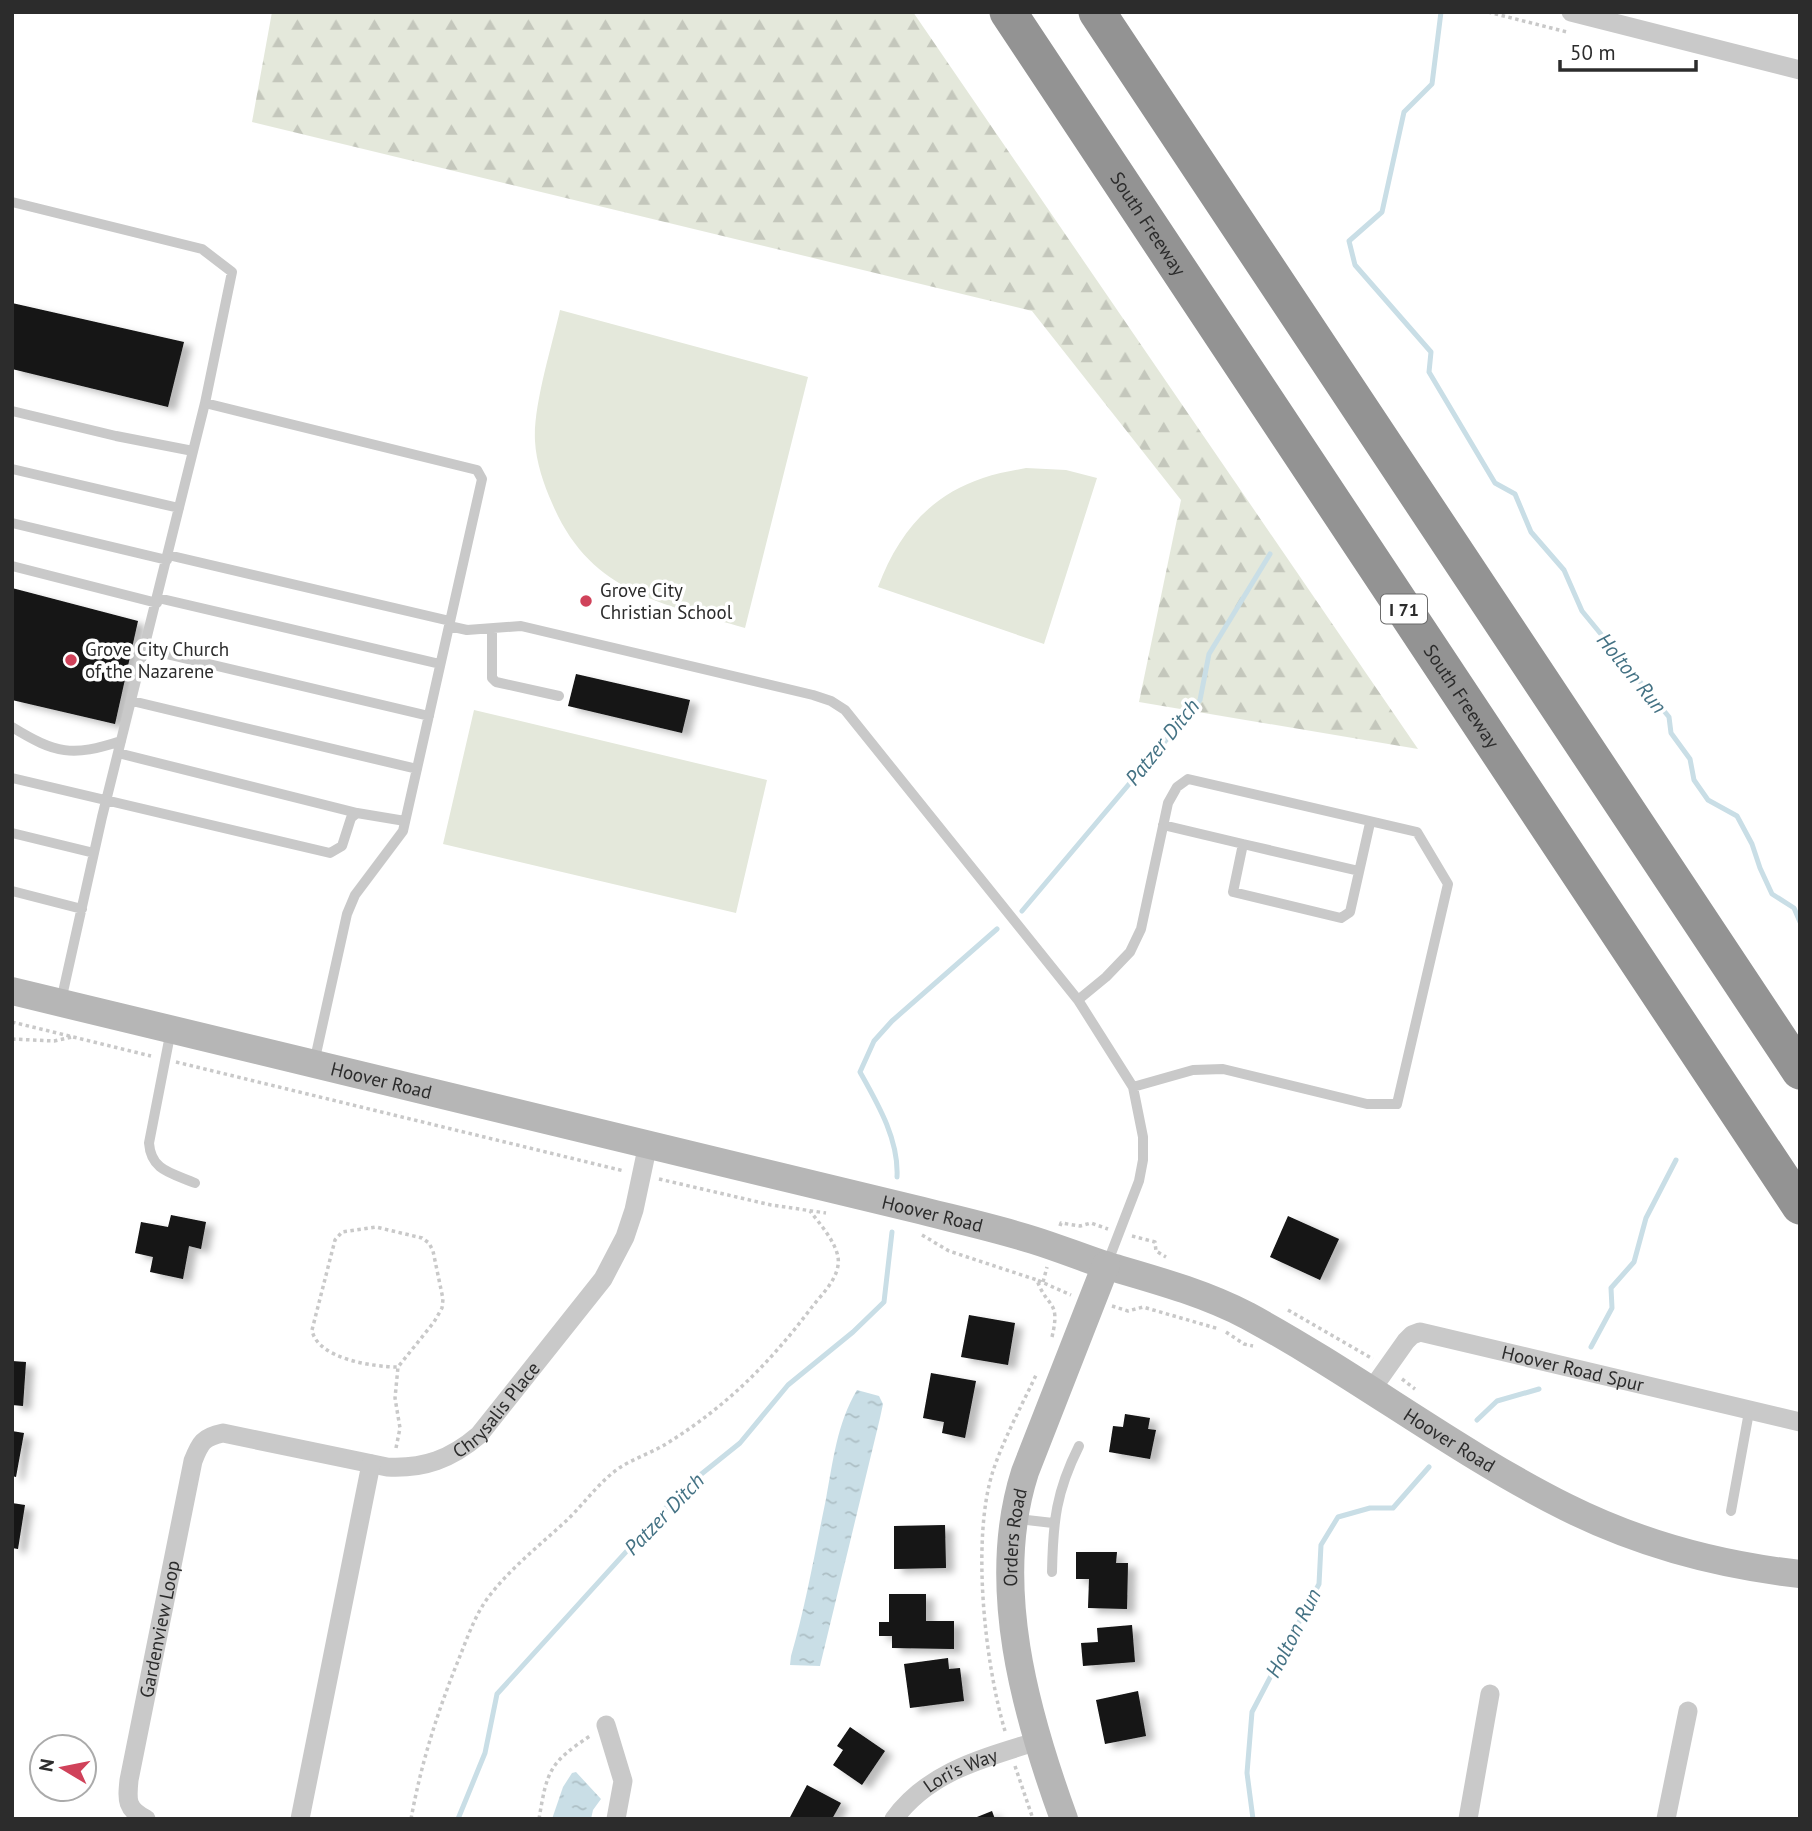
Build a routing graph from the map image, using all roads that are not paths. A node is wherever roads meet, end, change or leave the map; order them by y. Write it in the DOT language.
graph roads {
  1 [pos="1008,12"];
  2 [pos="1097,12"];
  3 [pos="1571,12"];
  4 [pos="1800,70"];
  5 [pos="12,202"];
  6 [pos="205,403"];
  7 [pos="12,411"];
  8 [pos="193,451"];
  9 [pos="12,469"];
  10 [pos="179,508"];
  11 [pos="12,523"];
  12 [pos="167,557"];
  13 [pos="12,566"];
  14 [pos="157,601"];
  15 [pos="450,623"];
  16 [pos="492,629"];
  17 [pos="145,649"];
  18 [pos="440,664"];
  19 [pos="559,696"];
  20 [pos="132,701"];
  21 [pos="429,716"];
  22 [pos="12,727"];
  23 [pos="121,741"];
  24 [pos="118,753"];
  25 [pos="417,769"];
  26 [pos="12,778"];
  27 [pos="106,801"];
  28 [pos="357,813"];
  29 [pos="405,821"];
  30 [pos="1370,823"];
  31 [pos="1163,825"];
  32 [pos="12,833"];
  33 [pos="1243,845"];
  34 [pos="94,853"];
  35 [pos="1359,871"];
  36 [pos="12,891"];
  37 [pos="82,909"];
  38 [pos="12,991"];
  39 [pos="1078,999"];
  40 [pos="61,1003"];
  41 [pos="171,1029"];
  42 [pos="314,1064"];
  43 [pos="1800,1071"];
  44 [pos="1133,1087"];
  45 [pos="648,1144"];
  46 [pos="195,1183"];
  47 [pos="1800,1206"];
  48 [pos="1106,1265"];
  49 [pos="1372,1390"];
  50 [pos="1749,1412"];
  51 [pos="1800,1422"];
  52 [pos="209,1436"];
  53 [pos="1079,1446"];
  54 [pos="371,1464"];
  55 [pos="1731,1511"];
  56 [pos="1014,1518"];
  57 [pos="1053,1523"];
  58 [pos="1052,1572"];
  59 [pos="1800,1574"];
  60 [pos="1490,1694"];
  61 [pos="1689,1711"];
  62 [pos="607,1725"];
  63 [pos="1038,1741"];
  64 [pos="146,1819"];
  65 [pos="300,1819"];
  66 [pos="616,1819"];
  67 [pos="894,1819"];
  68 [pos="1064,1819"];
  69 [pos="1468,1819"];
  70 [pos="1666,1819"];
  1 -- 47 [label="highway, South Freeway / I 71"];
  2 -- 43 [label="highway"];
  3 -- 4 [label="street"];
  5 -- 6 [label="lane"];
  6 -- 8 [label="lane"];
  6 -- 15 [label="lane"];
  7 -- 8 [label="lane"];
  8 -- 10 [label="lane"];
  9 -- 10 [label="lane"];
  10 -- 12 [label="lane"];
  11 -- 12 [label="lane"];
  12 -- 14 [label="lane"];
  12 -- 15 [label="lane"];
  13 -- 14 [label="lane"];
  14 -- 17 [label="lane"];
  14 -- 18 [label="lane"];
  15 -- 16 [label="lane"];
  15 -- 18 [label="lane"];
  16 -- 19 [label="lane"];
  16 -- 39 [label="lane"];
  17 -- 20 [label="lane"];
  17 -- 21 [label="lane"];
  18 -- 21 [label="lane"];
  20 -- 23 [label="lane"];
  20 -- 25 [label="lane"];
  21 -- 25 [label="lane"];
  22 -- 23 [label="lane"];
  23 -- 24 [label="lane"];
  24 -- 27 [label="lane"];
  24 -- 28 [label="lane"];
  25 -- 29 [label="lane"];
  26 -- 27 [label="lane"];
  27 -- 28 [label="lane"];
  27 -- 34 [label="lane"];
  28 -- 29 [label="lane"];
  29 -- 42 [label="lane"];
  30 -- 31 [label="lane"];
  30 -- 35 [label="lane"];
  30 -- 44 [label="lane"];
  31 -- 33 [label="lane"];
  31 -- 39 [label="lane"];
  32 -- 34 [label="lane"];
  33 -- 35 [label="lane"];
  33 -- 35 [label="lane"];
  34 -- 37 [label="lane"];
  36 -- 37 [label="lane"];
  37 -- 40 [label="lane"];
  38 -- 40 [label="main road, Hoover Road"];
  39 -- 44 [label="lane"];
  40 -- 41 [label="main road, Hoover Road"];
  41 -- 42 [label="main road, Hoover Road"];
  41 -- 46 [label="lane"];
  42 -- 45 [label="main road, Hoover Road"];
  44 -- 48 [label="lane"];
  45 -- 48 [label="main road, Hoover Road"];
  45 -- 54 [label="street, Chrysalis Place"];
  48 -- 49 [label="main road, Hoover Road"];
  48 -- 56 [label="main road, Orders Road"];
  49 -- 50 [label="street, Hoover Road Spur"];
  49 -- 59 [label="main road, Hoover Road"];
  50 -- 51 [label="street, Hoover Road Spur"];
  50 -- 55 [label="lane"];
  52 -- 54 [label="street, Chrysalis Place"];
  52 -- 64 [label="street, Gardenview Loop"];
  53 -- 57 [label="lane"];
  54 -- 65 [label="street"];
  56 -- 57 [label="lane"];
  56 -- 63 [label="main road, Orders Road"];
  57 -- 58 [label="lane"];
  60 -- 69 [label="street"];
  61 -- 70 [label="street"];
  62 -- 66 [label="street"];
  63 -- 67 [label="street, Lori's Way"];
  63 -- 68 [label="main road, Orders Road"];
}
